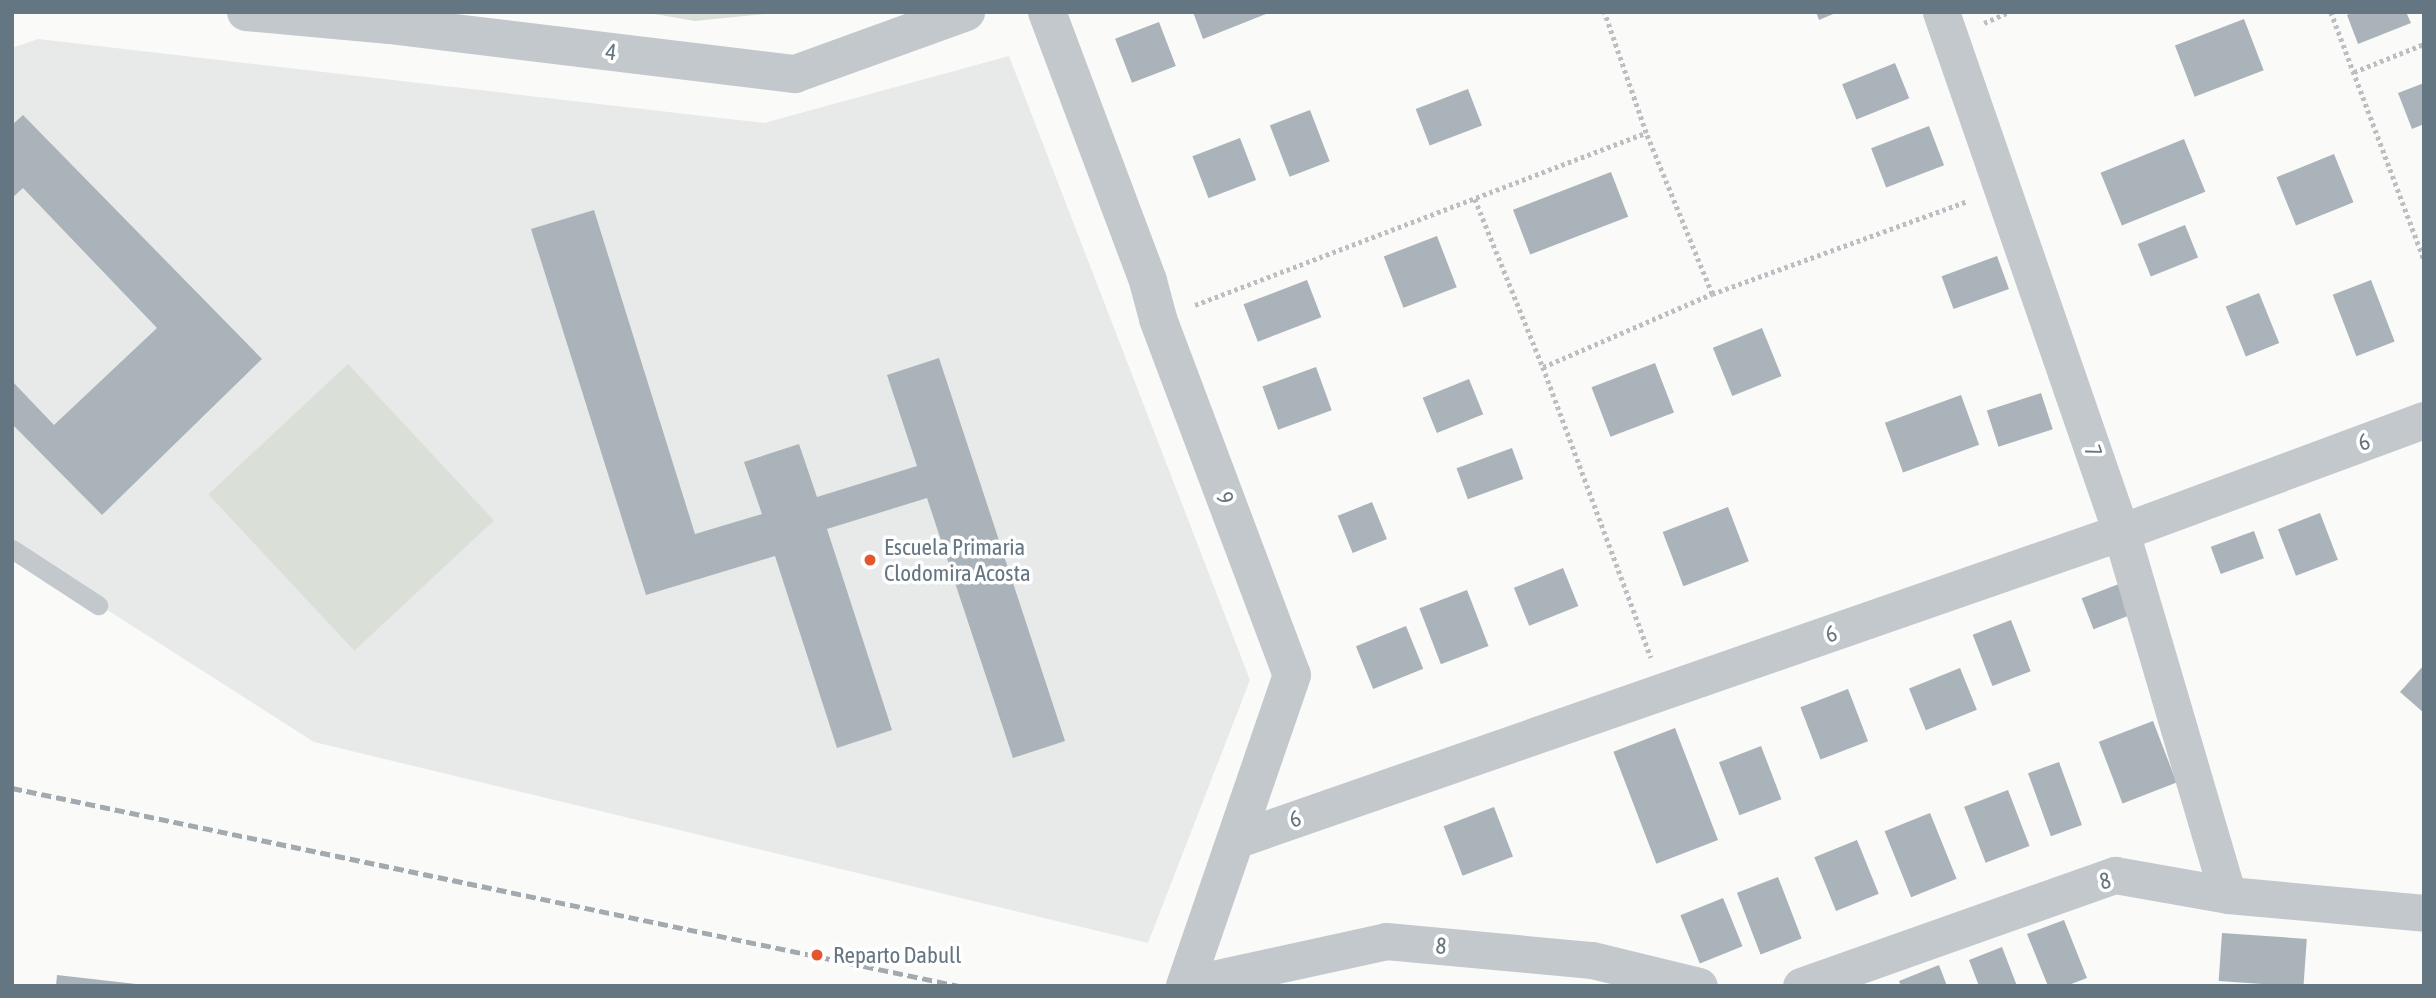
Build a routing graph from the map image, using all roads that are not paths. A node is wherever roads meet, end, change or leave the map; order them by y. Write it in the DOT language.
graph roads {
  1 [pos="246,12"];
  2 [pos="966,12"];
  3 [pos="1047,12"];
  4 [pos="1941,12"];
  5 [pos="2424,420"];
  6 [pos="2121,532"];
  7 [pos="12,549"];
  8 [pos="98,605"];
  9 [pos="1235,840"];
  10 [pos="2228,895"];
  11 [pos="2424,913"];
  12 [pos="1185,985"];
  13 [pos="1699,986"];
  14 [pos="1801,986"];
  1 -- 2 [label="street, 4"];
  3 -- 9 [label="street, 9"];
  4 -- 6 [label="street, 7"];
  5 -- 6 [label="street, 6"];
  6 -- 9 [label="street, 6"];
  6 -- 10 [label="street, 7"];
  7 -- 8 [label="lane"];
  9 -- 12 [label="street, 9"];
  10 -- 11 [label="street, 8"];
  10 -- 14 [label="street, 8"];
  12 -- 13 [label="street, 8"];
}
